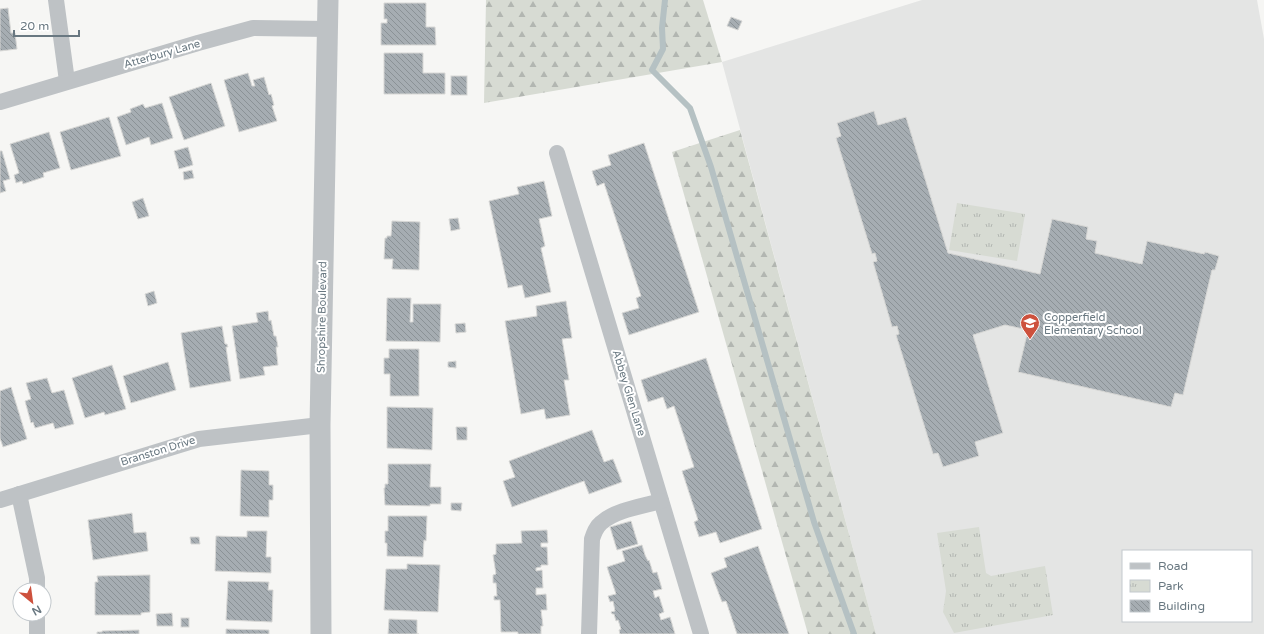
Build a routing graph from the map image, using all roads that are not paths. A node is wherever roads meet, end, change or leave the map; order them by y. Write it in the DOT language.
graph roads {
  1 [pos="56,0"];
  2 [pos="328,0"];
  3 [pos="328,29"];
  4 [pos="67,82"];
  5 [pos="0,102"];
  6 [pos="557,153"];
  7 [pos="320,425"];
  8 [pos="19,494"];
  9 [pos="0,500"];
  10 [pos="661,501"];
  11 [pos="37,582"];
  12 [pos="37,622"];
  13 [pos="37,634"];
  14 [pos="321,634"];
  15 [pos="589,634"];
  16 [pos="700,634"];
  1 -- 4 [label="street"];
  2 -- 3 [label="street, Shropshire Boulevard"];
  3 -- 4 [label="street, Atterbury Lane"];
  3 -- 7 [label="street, Shropshire Boulevard"];
  4 -- 5 [label="street, Atterbury Lane"];
  6 -- 10 [label="street, Abbey Glen Lane"];
  7 -- 8 [label="street, Branston Drive"];
  7 -- 14 [label="street, Shropshire Boulevard"];
  8 -- 9 [label="street, Branston Drive"];
  8 -- 11 [label="street"];
  10 -- 15 [label="street"];
  10 -- 16 [label="street, Abbey Glen Lane"];
  12 -- 13 [label="street"];
}
